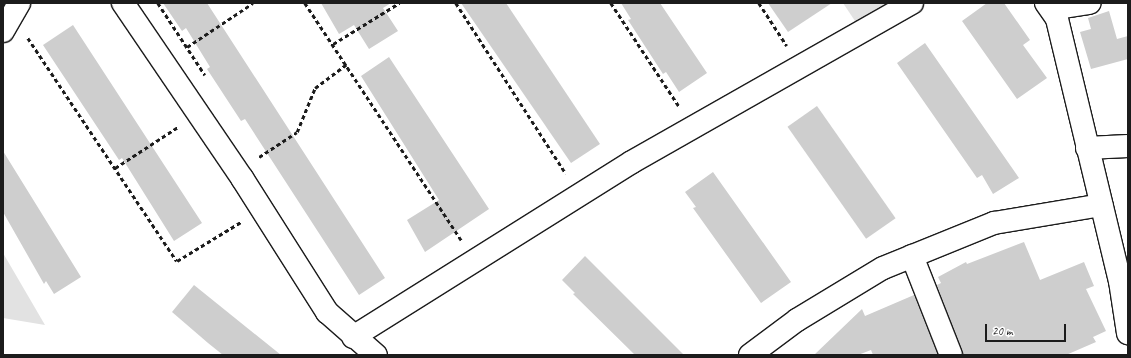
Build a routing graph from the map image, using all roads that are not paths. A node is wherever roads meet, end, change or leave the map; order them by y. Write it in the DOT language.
graph roads {
  1 [pos="123,3"];
  2 [pos="912,3"];
  3 [pos="1090,3"];
  4 [pos="1049,6"];
  5 [pos="1128,146"];
  6 [pos="1087,148"];
  7 [pos="1101,205"];
  8 [pos="912,256"];
  9 [pos="1124,281"];
  10 [pos="1128,333"];
  11 [pos="353,337"];
  12 [pos="762,352"];
  13 [pos="376,355"];
  14 [pos="951,355"];
  1 -- 11 [label="street"];
  2 -- 11 [label="street"];
  3 -- 4 [label="street"];
  4 -- 6 [label="street"];
  5 -- 6 [label="street"];
  6 -- 7 [label="street"];
  7 -- 8 [label="street"];
  7 -- 9 [label="street"];
  8 -- 12 [label="street"];
  8 -- 14 [label="street"];
  9 -- 10 [label="street"];
  11 -- 13 [label="street"];
}
